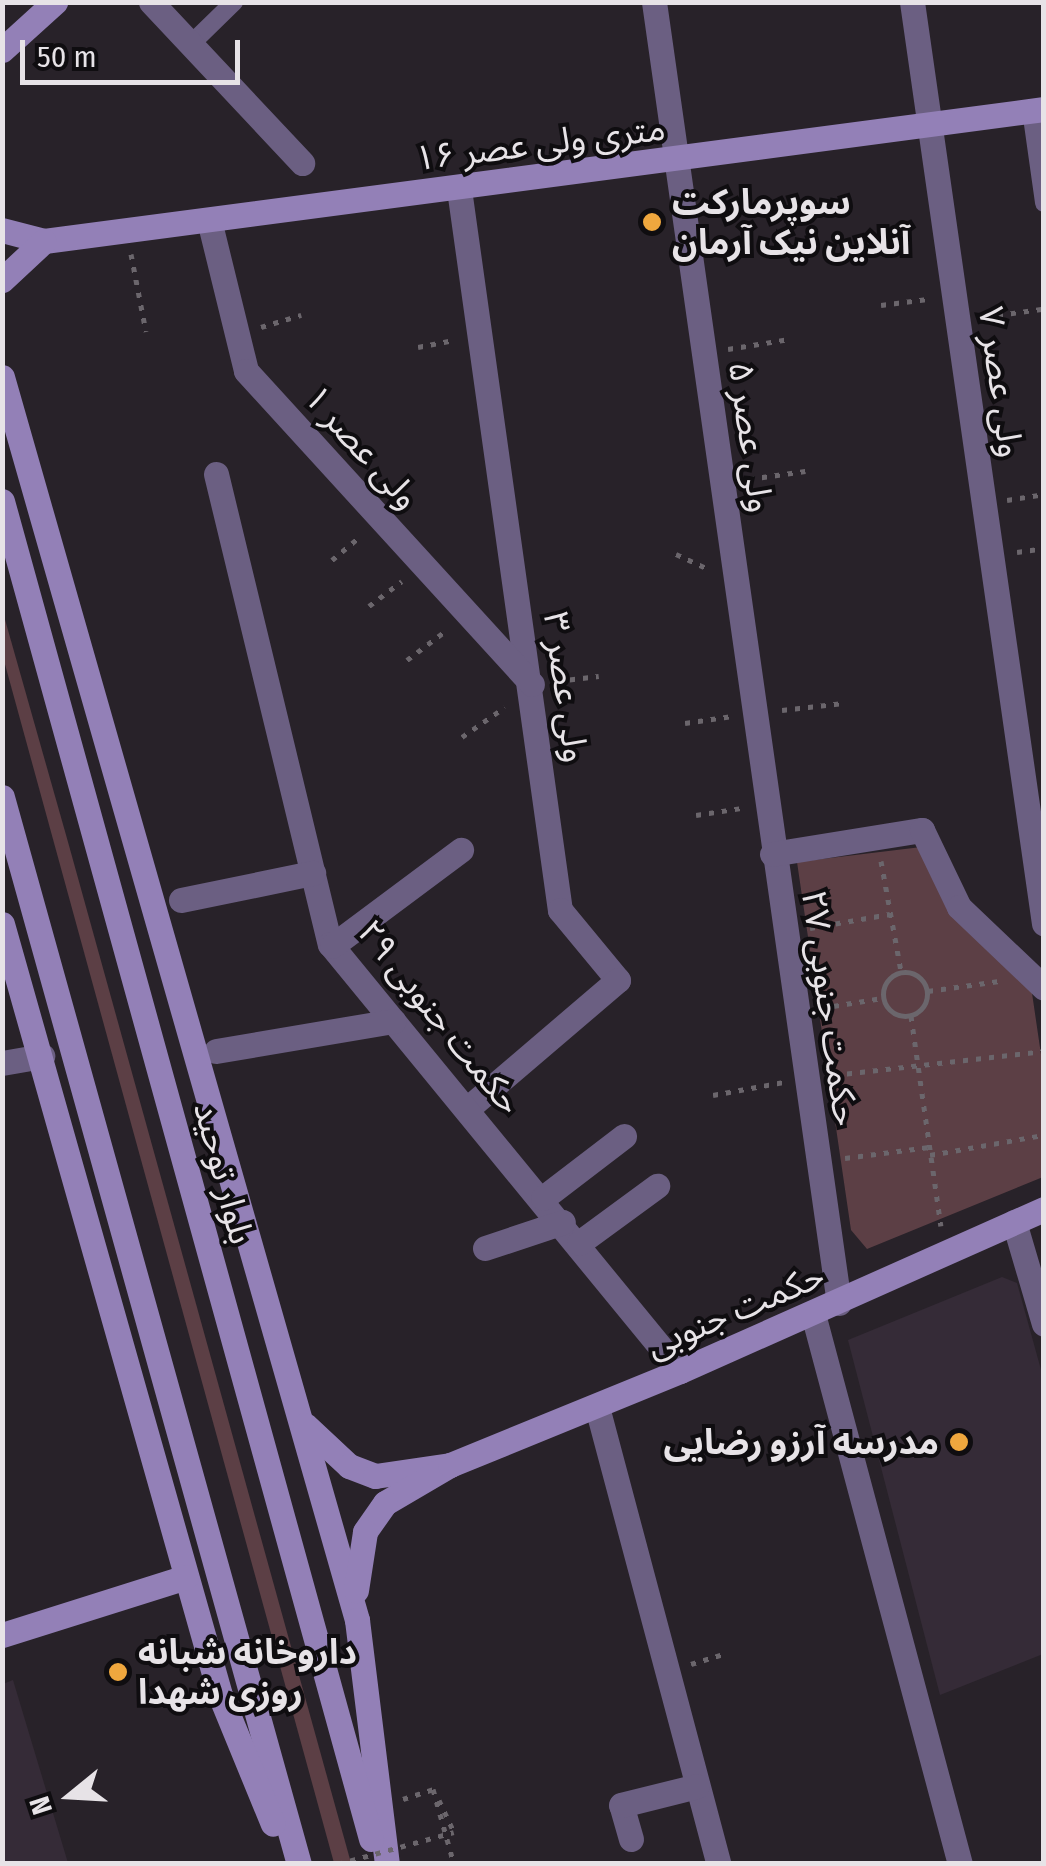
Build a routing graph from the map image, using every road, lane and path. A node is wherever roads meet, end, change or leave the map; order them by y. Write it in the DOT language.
graph roads {
  1 [pos="151,2"];
  2 [pos="234,2"];
  3 [pos="654,2"];
  4 [pos="912,2"];
  5 [pos="53,3"];
  6 [pos="191,44"];
  7 [pos="2,50"];
  8 [pos="1037,110"];
  9 [pos="929,126"];
  10 [pos="678,161"];
  11 [pos="302,164"];
  12 [pos="460,189"];
  13 [pos="1044,203"];
  14 [pos="208,220"];
  15 [pos="2,230"];
  16 [pos="127,231"];
  17 [pos="44,241"];
  18 [pos="2,280"];
  19 [pos="881,305"];
  20 [pos="955,308"];
  21 [pos="1041,309"];
  22 [pos="301,315"];
  23 [pos="146,332"];
  24 [pos="238,334"];
  25 [pos="480,336"];
  26 [pos="790,340"];
  27 [pos="418,347"];
  28 [pos="704,352"];
  29 [pos="2,377"];
  30 [pos="805,471"];
  31 [pos="216,474"];
  32 [pos="722,482"];
  33 [pos="2,500"];
  34 [pos="381,520"];
  35 [pos="332,560"];
  36 [pos="422,565"];
  37 [pos="516,584"];
  38 [pos="369,606"];
  39 [pos="468,616"];
  40 [pos="407,660"];
  41 [pos="598,676"];
  42 [pos="532,686"];
  43 [pos="844,703"];
  44 [pos="754,718"];
  45 [pos="685,723"];
  46 [pos="462,737"];
  47 [pos="2,797"];
  48 [pos="765,805"];
  49 [pos="696,815"];
  50 [pos="877,837"];
  51 [pos="462,850"];
  52 [pos="772,854"];
  53 [pos="313,873"];
  54 [pos="180,900"];
  55 [pos="890,914"];
  56 [pos="2,924"];
  57 [pos="1044,924"];
  58 [pos="784,932"];
  59 [pos="332,946"];
  60 [pos="901,971"];
  61 [pos="1035,982"];
  62 [pos="928,992"];
  63 [pos="882,998"];
  64 [pos="796,1012"];
  65 [pos="911,1016"];
  66 [pos="393,1021"];
  67 [pos="216,1051"];
  68 [pos="1044,1051"];
  69 [pos="42,1056"];
  70 [pos="2,1063"];
  71 [pos="918,1068"];
  72 [pos="805,1078"];
  73 [pos="713,1095"];
  74 [pos="468,1109"];
  75 [pos="1044,1135"];
  76 [pos="624,1136"];
  77 [pos="929,1146"];
  78 [pos="930,1156"];
  79 [pos="818,1162"];
  80 [pos="657,1186"];
  81 [pos="542,1198"];
  82 [pos="1044,1209"];
  83 [pos="563,1222"];
  84 [pos="1014,1222"];
  85 [pos="579,1243"];
  86 [pos="484,1248"];
  87 [pos="944,1254"];
  88 [pos="839,1303"];
  89 [pos="813,1314"];
  90 [pos="1044,1324"];
  91 [pos="680,1372"];
  92 [pos="597,1407"];
  93 [pos="300,1420"];
  94 [pos="450,1465"];
  95 [pos="186,1577"];
  96 [pos="356,1620"];
  97 [pos="2,1635"];
  98 [pos="697,1786"];
  99 [pos="631,1840"];
  100 [pos="290,1864"];
  101 [pos="298,1864"];
  102 [pos="338,1864"];
  103 [pos="378,1864"];
  104 [pos="387,1864"];
  105 [pos="454,1864"];
  106 [pos="720,1864"];
  107 [pos="960,1864"];
  1 -- 6 [label="street"];
  2 -- 6 [label="lane"];
  3 -- 10 [label="street, ولی عصر ۵"];
  4 -- 9 [label="street, ولی عصر ۷"];
  5 -- 7 [label="main road"];
  6 -- 11 [label="street"];
  8 -- 9 [label="main road, ۱۶ متری ولی عصر"];
  8 -- 13 [label="lane"];
  9 -- 10 [label="main road, ۱۶ متری ولی عصر"];
  9 -- 20 [label="street, ولی عصر ۷"];
  10 -- 12 [label="main road, ۱۶ متری ولی عصر"];
  10 -- 28 [label="street, ولی عصر ۵"];
  12 -- 14 [label="main road, ۱۶ متری ولی عصر"];
  12 -- 25 [label="street, ولی عصر ۳"];
  14 -- 16 [label="main road, ۱۶ متری ولی عصر"];
  14 -- 24 [label="street, ولی عصر ۱"];
  15 -- 17 [label="main road"];
  16 -- 17 [label="main road, ۱۶ متری ولی عصر"];
  16 -- 23 [label="path"];
  17 -- 18 [label="main road"];
  19 -- 20 [label="path"];
  20 -- 21 [label="path"];
  20 -- 57 [label="street, ولی عصر ۷"];
  22 -- 24 [label="path"];
  24 -- 34 [label="street, ولی عصر ۱"];
  25 -- 27 [label="path"];
  25 -- 37 [label="street, ولی عصر ۳"];
  26 -- 28 [label="path"];
  28 -- 32 [label="street, ولی عصر ۵"];
  29 -- 93 [label="main road"];
  30 -- 32 [label="path"];
  31 -- 53 [label="street, حکمت جنوبی ۲۹"];
  32 -- 44 [label="street, ولی عصر ۵"];
  33 -- 103 [label="main road, بلوار توحید"];
  34 -- 35 [label="path"];
  34 -- 36 [label="street, ولی عصر ۱"];
  36 -- 38 [label="path"];
  36 -- 39 [label="street, ولی عصر ۱"];
  37 -- 39 [label="street"];
  37 -- 42 [label="street, ولی عصر ۳"];
  39 -- 40 [label="path"];
  39 -- 42 [label="street, ولی عصر ۱"];
  41 -- 42 [label="path"];
  42 -- 46 [label="path"];
  42 -- 74 [label="street, ولی عصر ۳"];
  43 -- 44 [label="path"];
  44 -- 45 [label="path"];
  44 -- 48 [label="street, حکمت جنوبی ۲۷"];
  47 -- 101 [label="main road"];
  48 -- 49 [label="path"];
  48 -- 52 [label="street, حکمت جنوبی ۲۷"];
  50 -- 52 [label="street"];
  50 -- 55 [label="path"];
  50 -- 61 [label="street"];
  51 -- 59 [label="street"];
  52 -- 58 [label="street, حکمت جنوبی ۲۷"];
  53 -- 54 [label="street"];
  53 -- 59 [label="street, حکمت جنوبی ۲۹"];
  55 -- 58 [label="path"];
  55 -- 60 [label="path"];
  56 -- 69 [label="main road"];
  58 -- 64 [label="street, حکمت جنوبی ۲۷"];
  59 -- 66 [label="street, حکمت جنوبی ۲۹"];
  60 -- 62 [label="path"];
  60 -- 63 [label="path"];
  61 -- 62 [label="path"];
  62 -- 65 [label="path"];
  63 -- 64 [label="path"];
  63 -- 65 [label="path"];
  64 -- 72 [label="street, حکمت جنوبی ۲۷"];
  65 -- 71 [label="path"];
  66 -- 67 [label="street"];
  66 -- 74 [label="street, حکمت جنوبی ۲۹"];
  68 -- 71 [label="path"];
  69 -- 70 [label="street"];
  69 -- 95 [label="main road"];
  71 -- 72 [label="path"];
  71 -- 77 [label="path"];
  72 -- 73 [label="path"];
  72 -- 79 [label="street, حکمت جنوبی ۲۷"];
  74 -- 81 [label="street, حکمت جنوبی ۲۹"];
  75 -- 78 [label="path"];
  76 -- 81 [label="street"];
  77 -- 78 [label="path"];
  77 -- 79 [label="path"];
  78 -- 87 [label="path"];
  79 -- 88 [label="street, حکمت جنوبی ۲۷"];
  80 -- 85 [label="street"];
  81 -- 83 [label="street, حکمت جنوبی ۲۹"];
  82 -- 84 [label="main road, حکمت جنوبی"];
  83 -- 85 [label="street, حکمت جنوبی ۲۹"];
  83 -- 86 [label="street"];
  84 -- 87 [label="main road, حکمت جنوبی"];
  84 -- 90 [label="street"];
  85 -- 91 [label="street, حکمت جنوبی ۲۹"];
  87 -- 88 [label="main road, حکمت جنوبی"];
  88 -- 89 [label="main road, حکمت جنوبی"];
  89 -- 91 [label="main road, حکمت جنوبی"];
  89 -- 107 [label="street"];
  91 -- 92 [label="main road, حکمت جنوبی"];
  92 -- 94 [label="main road, حکمت جنوبی"];
  92 -- 98 [label="street"];
  93 -- 94 [label="main road"];
  93 -- 96 [label="main road"];
  94 -- 96 [label="main road"];
  95 -- 97 [label="main road"];
  95 -- 100 [label="main road"];
  96 -- 104 [label="main road"];
  98 -- 99 [label="street"];
  98 -- 106 [label="street"];
  102 -- 105 [label="path, bridge"];
}
